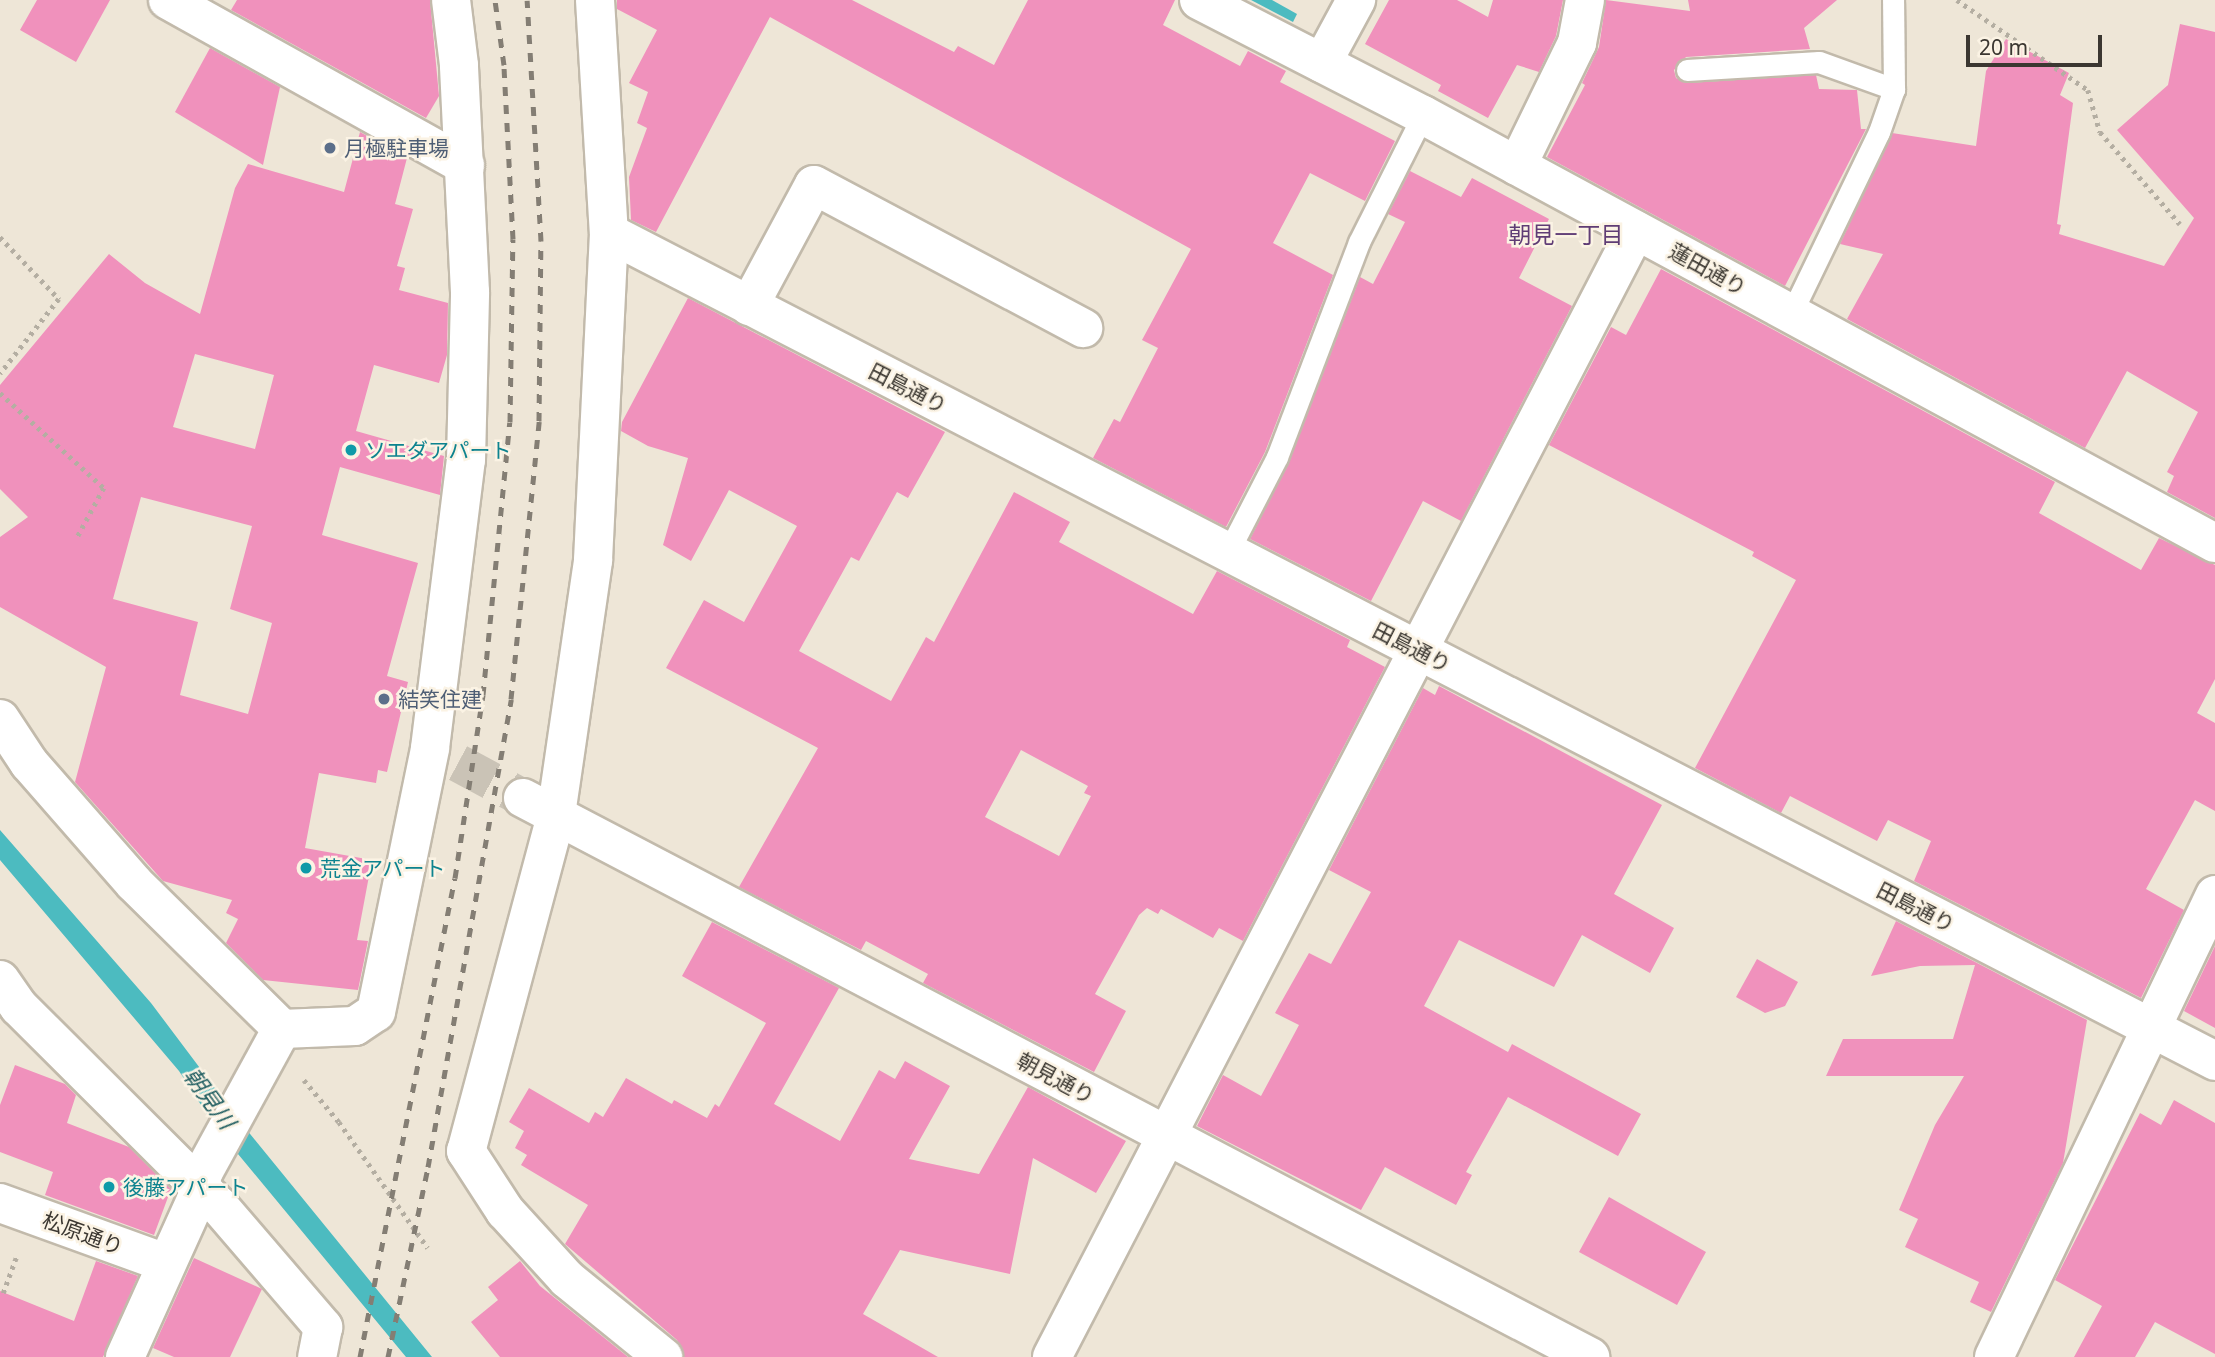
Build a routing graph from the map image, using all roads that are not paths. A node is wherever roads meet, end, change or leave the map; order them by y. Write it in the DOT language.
graph roads {
  1 [pos="168,0"];
  2 [pos="451,0"];
  3 [pos="595,0"];
  4 [pos="1199,0"];
  5 [pos="1356,0"];
  6 [pos="1585,0"];
  7 [pos="1893,0"];
  8 [pos="1322,63"];
  9 [pos="1687,70"];
  10 [pos="1894,89"];
  11 [pos="1423,115"];
  12 [pos="465,165"];
  13 [pos="1517,166"];
  14 [pos="1636,230"];
  15 [pos="609,233"];
  16 [pos="749,306"];
  17 [pos="1791,314"];
  18 [pos="1083,328"];
  19 [pos="2215,543"];
  20 [pos="1228,552"];
  21 [pos="1419,651"];
  22 [pos="0,719"];
  23 [pos="523,798"];
  24 [pos="556,816"];
  25 [pos="2215,895"];
  26 [pos="0,980"];
  27 [pos="2150,1028"];
  28 [pos="277,1040"];
  29 [pos="2215,1061"];
  30 [pos="1169,1137"];
  31 [pos="202,1180"];
  32 [pos="0,1203"];
  33 [pos="166,1263"];
  34 [pos="125,1357"];
  35 [pos="317,1357"];
  36 [pos="663,1357"];
  37 [pos="1052,1357"];
  38 [pos="1590,1357"];
  39 [pos="1994,1357"];
  1 -- 12 [label="street"];
  2 -- 12 [label="street"];
  3 -- 15 [label="street"];
  4 -- 8 [label="street, 蓮田通り"];
  5 -- 8 [label="street"];
  6 -- 13 [label="street"];
  7 -- 10 [label="lane"];
  8 -- 11 [label="street, 蓮田通り"];
  9 -- 10 [label="lane"];
  10 -- 17 [label="lane"];
  11 -- 13 [label="street, 蓮田通り"];
  11 -- 20 [label="lane"];
  12 -- 28 [label="street"];
  13 -- 14 [label="street, 蓮田通り"];
  14 -- 17 [label="street, 蓮田通り"];
  14 -- 21 [label="street"];
  15 -- 16 [label="street, 田島通り"];
  15 -- 24 [label="street"];
  16 -- 18 [label="street"];
  16 -- 20 [label="street, 田島通り"];
  17 -- 19 [label="street, 蓮田通り"];
  20 -- 21 [label="street, 田島通り"];
  21 -- 27 [label="street, 田島通り"];
  21 -- 30 [label="street"];
  22 -- 28 [label="street"];
  23 -- 24 [label="street, 朝見通り"];
  24 -- 30 [label="street, 朝見通り"];
  24 -- 36 [label="street"];
  25 -- 27 [label="street"];
  26 -- 31 [label="street"];
  27 -- 29 [label="street, 田島通り"];
  27 -- 39 [label="street"];
  28 -- 31 [label="street"];
  30 -- 37 [label="street"];
  30 -- 38 [label="street, 朝見通り"];
  31 -- 33 [label="street"];
  31 -- 35 [label="street"];
  32 -- 33 [label="street, 松原通り"];
  33 -- 34 [label="street"];
}
